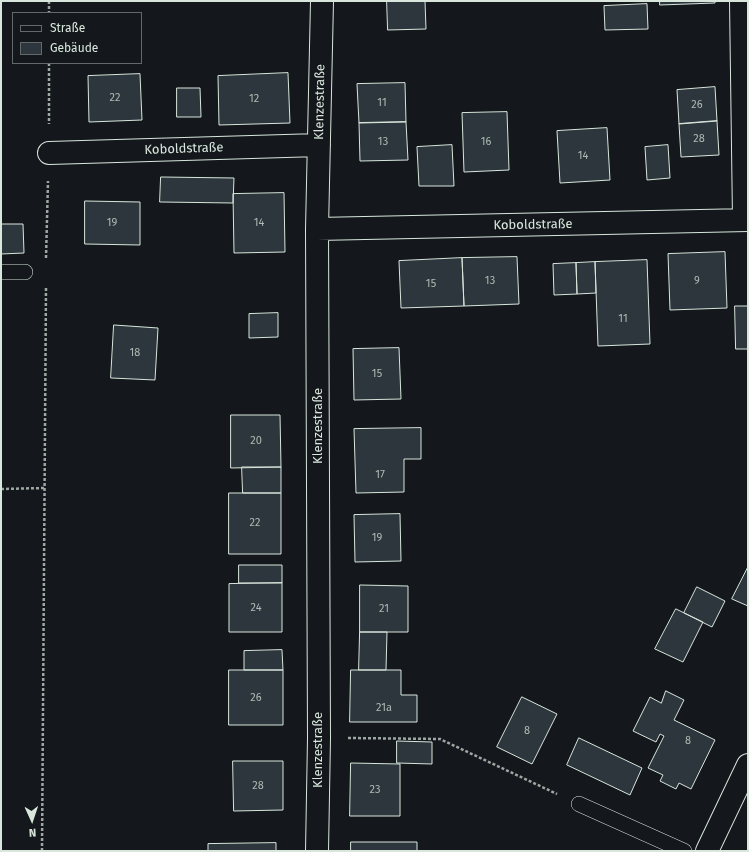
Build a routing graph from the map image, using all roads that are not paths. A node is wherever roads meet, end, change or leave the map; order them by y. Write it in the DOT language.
graph roads {
  1 [pos="322,1"];
  2 [pos="741,1"];
  3 [pos="319,145"];
  4 [pos="49,153"];
  5 [pos="746,220"];
  6 [pos="317,229"];
  7 [pos="1,272"];
  8 [pos="25,272"];
  9 [pos="748,765"];
  10 [pos="579,804"];
  11 [pos="317,851"];
  12 [pos="684,851"];
  13 [pos="707,851"];
  1 -- 3 [label="street, Klenzestraße"];
  2 -- 5 [label="street"];
  3 -- 4 [label="street, Koboldstraße"];
  3 -- 6 [label="street, Klenzestraße"];
  5 -- 6 [label="street, Koboldstraße"];
  6 -- 11 [label="street, Klenzestraße"];
  7 -- 8 [label="lane"];
  9 -- 13 [label="street"];
  10 -- 12 [label="lane"];
}
